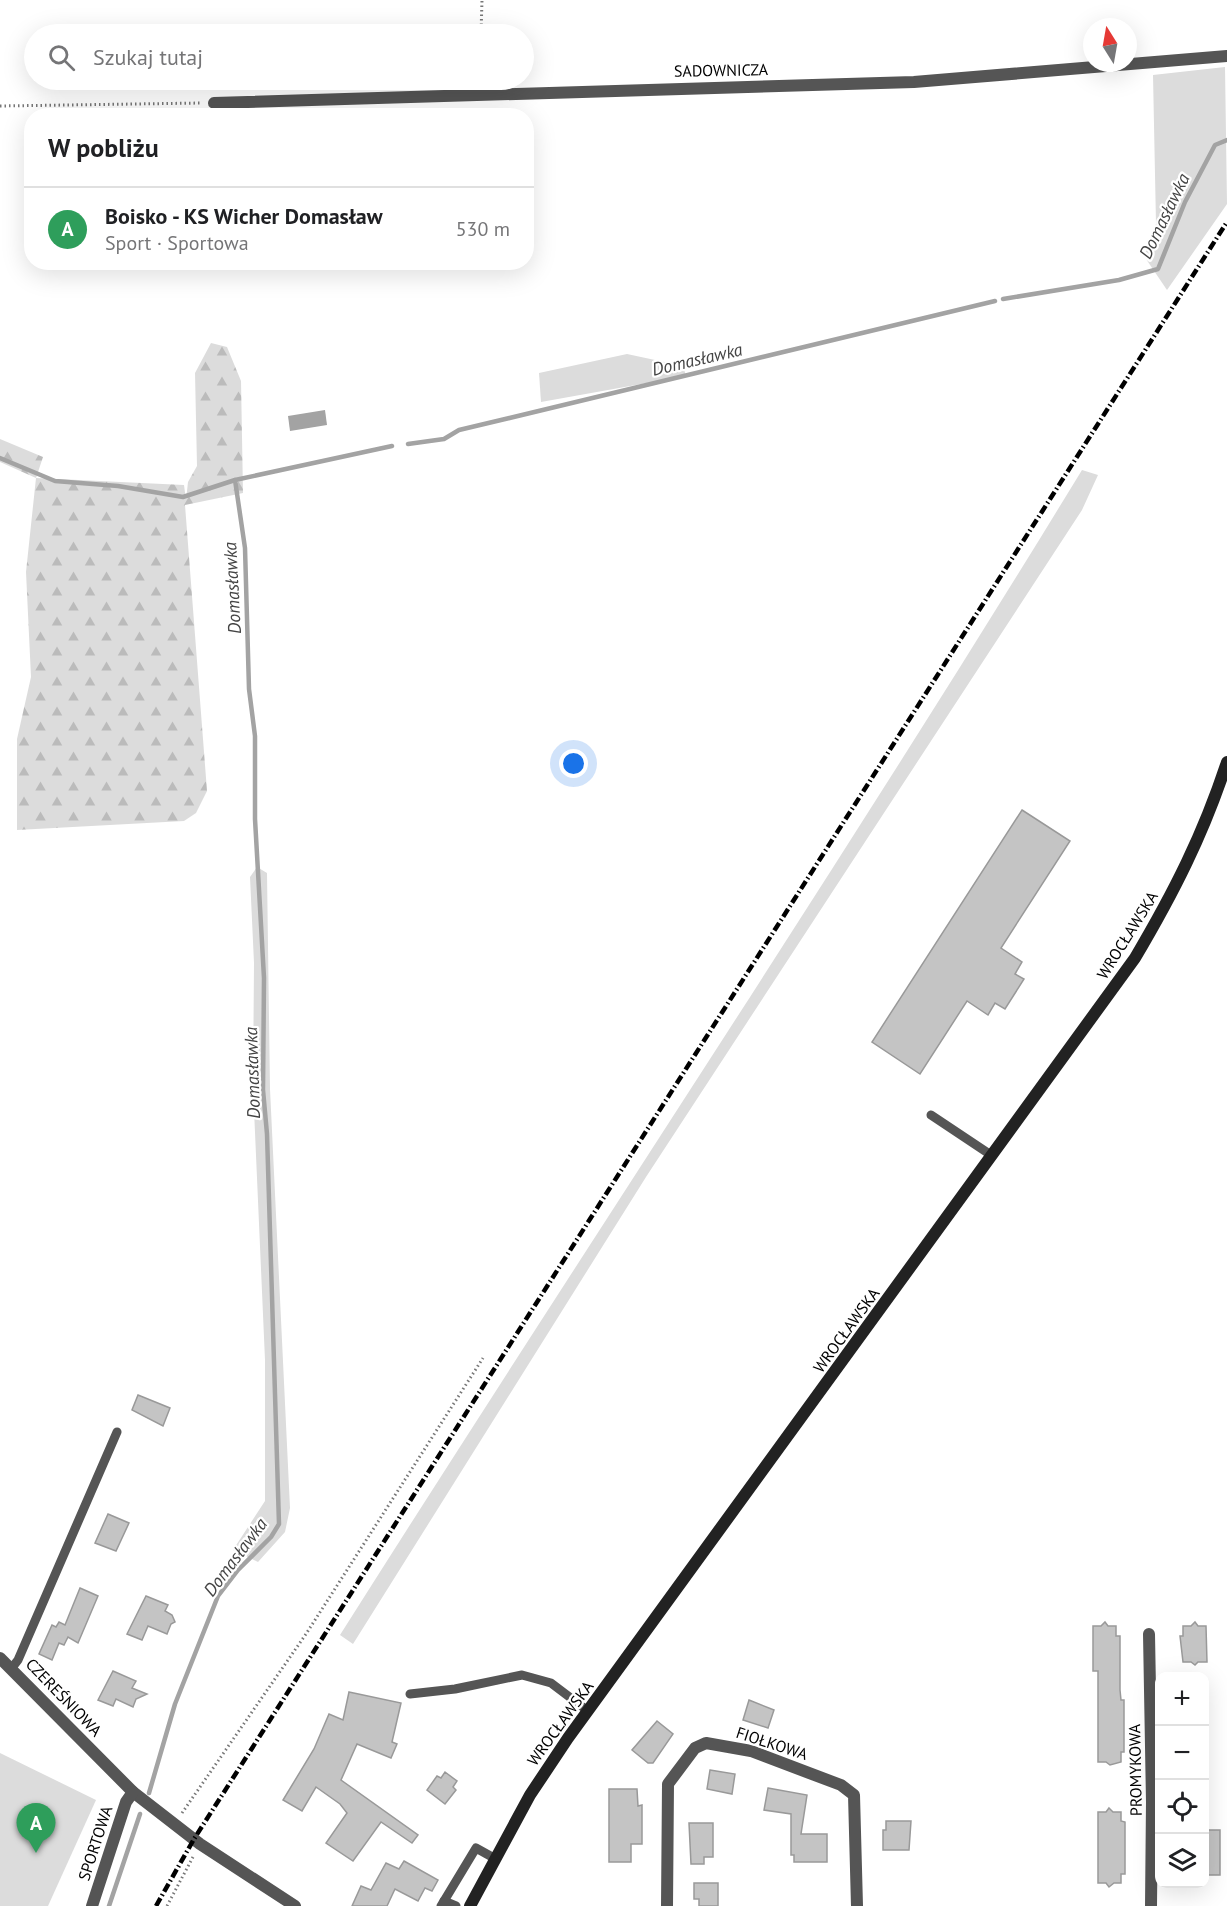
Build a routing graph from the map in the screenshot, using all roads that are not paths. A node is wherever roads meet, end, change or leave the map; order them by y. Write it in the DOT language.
graph roads {
  1 [pos="1227,56"];
  2 [pos="214,103"];
  3 [pos="1227,762"];
  4 [pos="932,1115"];
  5 [pos="991,1155"];
  6 [pos="117,1432"];
  7 [pos="1149,1634"];
  8 [pos="0,1658"];
  9 [pos="11,1669"];
  10 [pos="410,1694"];
  11 [pos="588,1711"];
  12 [pos="134,1792"];
  13 [pos="494,1858"];
  14 [pos="442,1904"];
  15 [pos="92,1906"];
  16 [pos="295,1906"];
  17 [pos="456,1906"];
  18 [pos="470,1906"];
  19 [pos="667,1906"];
  20 [pos="857,1906"];
  21 [pos="1151,1906"];
  1 -- 2 [label="street, SADOWNICZA"];
  3 -- 5 [label="main road, WROCŁAWSKA"];
  4 -- 5 [label="lane"];
  5 -- 11 [label="main road, WROCŁAWSKA"];
  6 -- 9 [label="lane, CZEREŚNIOWA"];
  7 -- 21 [label="street, PROMYKOWA"];
  8 -- 9 [label="street"];
  9 -- 12 [label="street, CZEREŚNIOWA"];
  10 -- 11 [label="lane"];
  11 -- 13 [label="main road, WROCŁAWSKA"];
  12 -- 15 [label="street, SPORTOWA"];
  12 -- 16 [label="street, CZEREŚNIOWA"];
  13 -- 14 [label="lane"];
  13 -- 18 [label="main road, WROCŁAWSKA"];
  14 -- 17 [label="lane"];
  19 -- 20 [label="street, FIOŁKOWA"];
}
